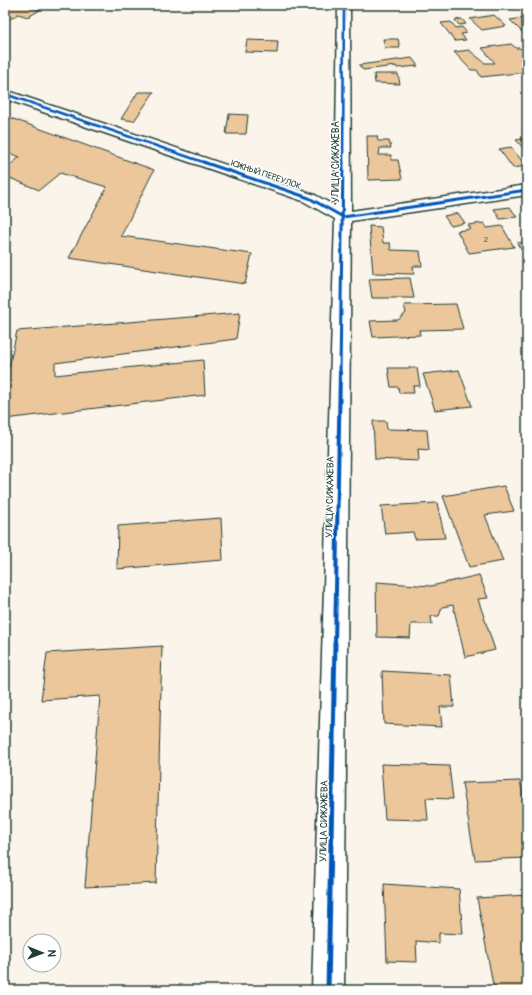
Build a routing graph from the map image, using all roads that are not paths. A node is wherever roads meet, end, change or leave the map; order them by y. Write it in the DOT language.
graph roads {
  1 [pos="344,5"];
  2 [pos="5,94"];
  3 [pos="527,190"];
  4 [pos="343,217"];
  5 [pos="328,990"];
  1 -- 4 [label="street, УЛИЦА СИЖАЖЕВА"];
  2 -- 4 [label="street, ЮЖНЫЙ ПЕРЕУЛОК"];
  3 -- 4 [label="street"];
  4 -- 5 [label="street, УЛИЦА СИЖАЖЕВА"];
}
